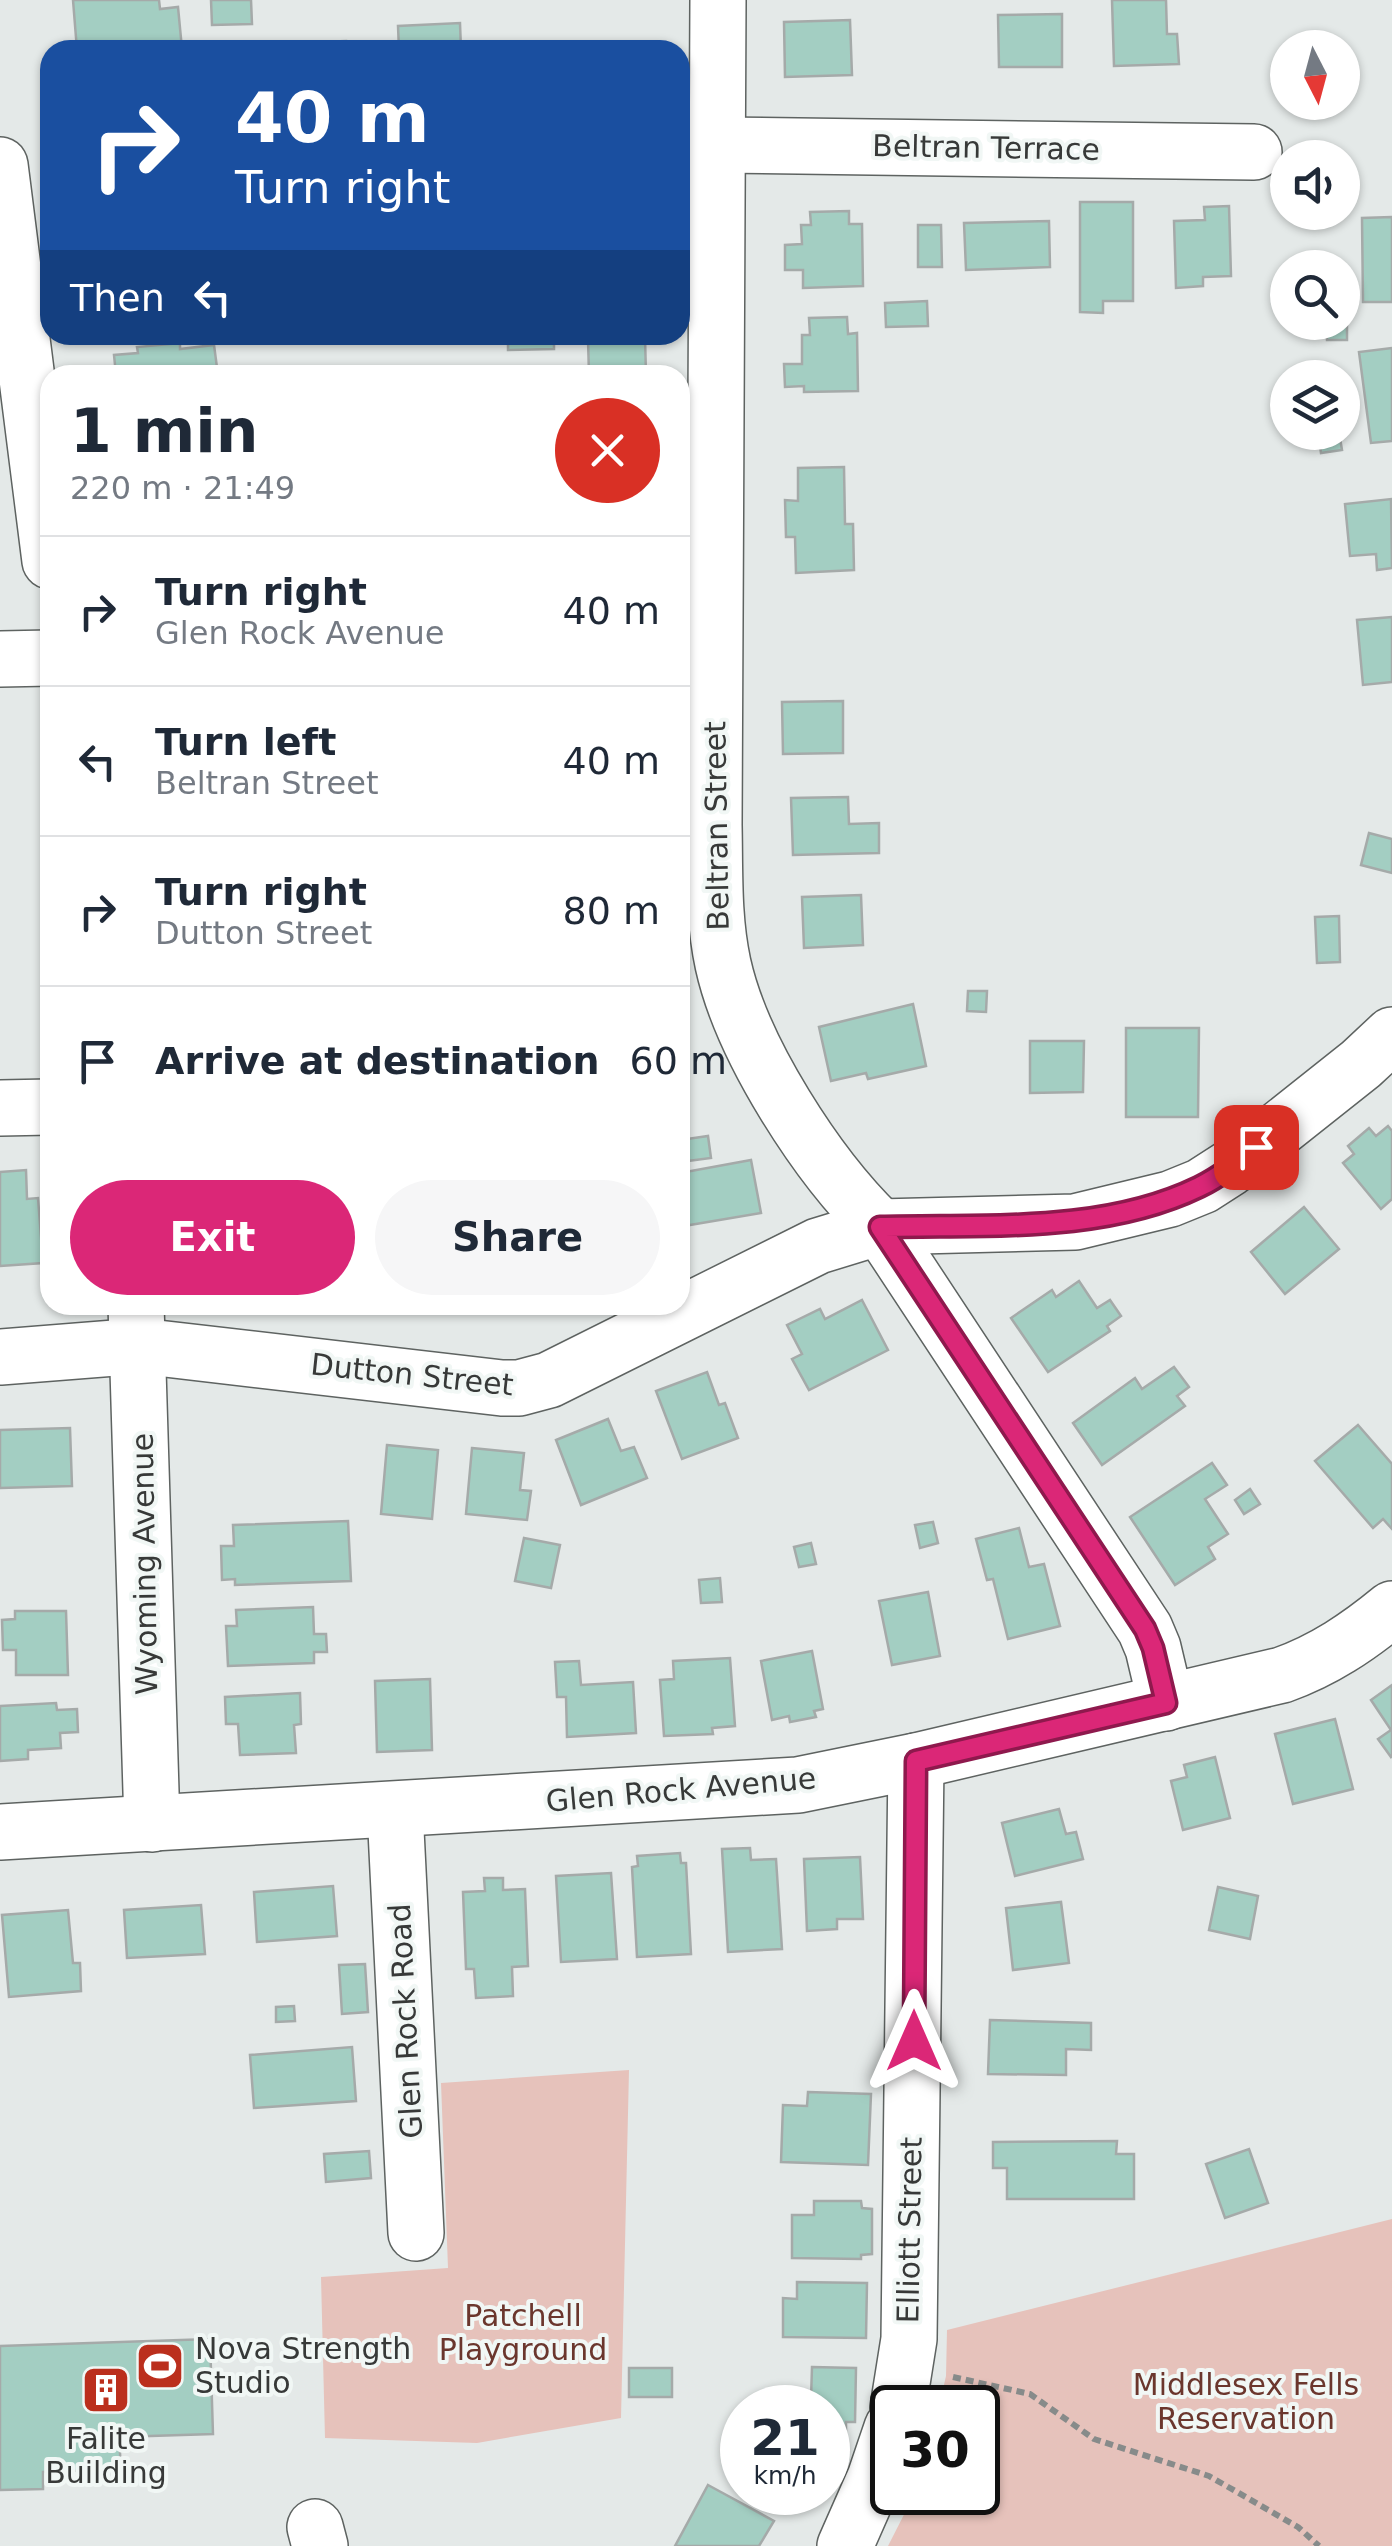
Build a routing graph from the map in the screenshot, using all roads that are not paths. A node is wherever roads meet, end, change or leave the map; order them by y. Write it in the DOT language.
graph roads {
  1 [pos="718,0"];
  2 [pos="718,145"];
  3 [pos="1254,152"];
  4 [pos="18,187"];
  5 [pos="16,413"];
  6 [pos="40,517"];
  7 [pos="697,639"];
  8 [pos="40,658"];
  9 [pos="0,659"];
  10 [pos="1392,1034"];
  11 [pos="40,1107"];
  12 [pos="0,1108"];
  13 [pos="880,1227"];
  14 [pos="690,1310"];
  15 [pos="679,1315"];
  16 [pos="138,1326"];
  17 [pos="0,1357"];
  18 [pos="1392,1608"];
  19 [pos="1166,1703"];
  20 [pos="916,1761"];
  21 [pos="395,1810"];
  22 [pos="152,1824"];
  23 [pos="0,1832"];
  24 [pos="416,2233"];
  25 [pos="904,2372"];
  26 [pos="870,2489"];
  27 [pos="844,2546"];
  1 -- 2 [label="street, Beltran Street"];
  2 -- 3 [label="street, Beltran Terrace"];
  2 -- 7 [label="street, Beltran Street"];
  4 -- 5 [label="street"];
  5 -- 6 [label="street"];
  7 -- 13 [label="street, Beltran Street"];
  8 -- 9 [label="street"];
  10 -- 13 [label="street, Dutton Street"];
  11 -- 12 [label="street"];
  13 -- 14 [label="street, Dutton Street"];
  13 -- 19 [label="street, Beltran Street"];
  15 -- 16 [label="street, Dutton Street"];
  16 -- 17 [label="street, Dutton Street"];
  16 -- 22 [label="street, Wyoming Avenue"];
  18 -- 19 [label="street, Glen Rock Avenue"];
  19 -- 20 [label="street, Glen Rock Avenue"];
  20 -- 21 [label="street, Glen Rock Avenue"];
  20 -- 25 [label="street, Elliott Street"];
  21 -- 22 [label="street, Glen Rock Avenue"];
  21 -- 24 [label="street, Glen Rock Road"];
  22 -- 23 [label="street, Glen Rock Avenue"];
  26 -- 27 [label="street"];
}
